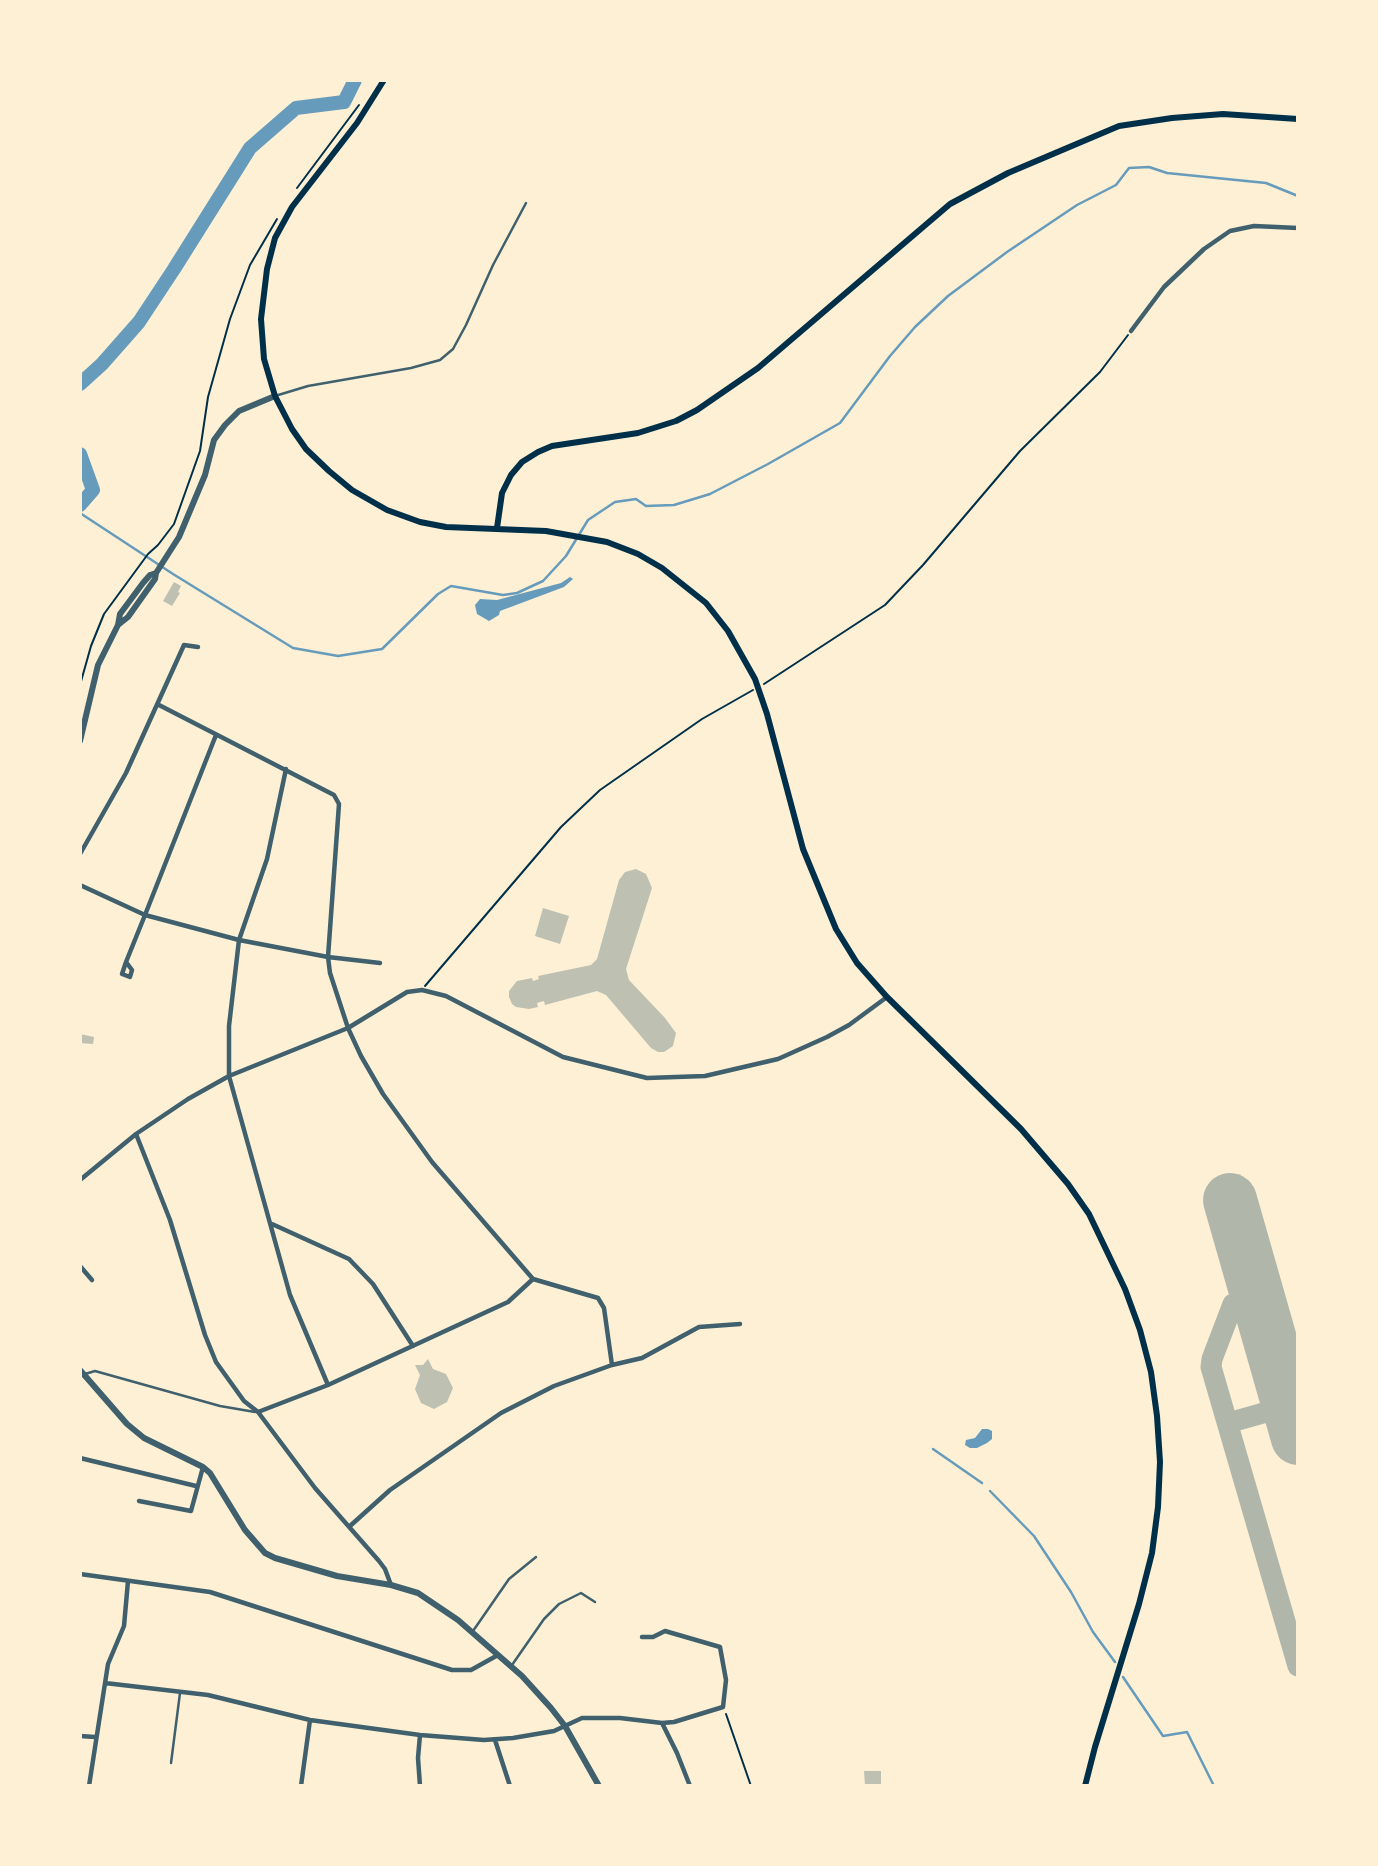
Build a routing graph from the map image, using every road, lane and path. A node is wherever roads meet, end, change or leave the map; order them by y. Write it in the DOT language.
graph roads {
  1 [pos="384,80"];
  2 [pos="1297,119"];
  3 [pos="526,203"];
  4 [pos="1297,228"];
  5 [pos="1131,331"];
  6 [pos="275,396"];
  7 [pos="202,433"];
  8 [pos="497,528"];
  9 [pos="198,647"];
  10 [pos="780,675"];
  11 [pos="80,685"];
  12 [pos="730,704"];
  13 [pos="159,705"];
  14 [pos="216,735"];
  15 [pos="80,741"];
  16 [pos="286,769"];
  17 [pos="80,854"];
  18 [pos="80,885"];
  19 [pos="145,915"];
  20 [pos="239,940"];
  21 [pos="328,957"];
  22 [pos="126,962"];
  23 [pos="380,963"];
  24 [pos="422,990"];
  25 [pos="887,997"];
  26 [pos="348,1028"];
  27 [pos="229,1076"];
  28 [pos="136,1133"];
  29 [pos="80,1180"];
  30 [pos="271,1224"];
  31 [pos="80,1266"];
  32 [pos="533,1279"];
  33 [pos="92,1280"];
  34 [pos="740,1324"];
  35 [pos="413,1346"];
  36 [pos="612,1365"];
  37 [pos="83,1372"];
  38 [pos="328,1385"];
  39 [pos="258,1412"];
  40 [pos="80,1458"];
  41 [pos="203,1467"];
  42 [pos="196,1486"];
  43 [pos="139,1501"];
  44 [pos="350,1526"];
  45 [pos="536,1557"];
  46 [pos="80,1574"];
  47 [pos="128,1581"];
  48 [pos="391,1585"];
  49 [pos="596,1602"];
  50 [pos="472,1632"];
  51 [pos="642,1637"];
  52 [pos="498,1654"];
  53 [pos="511,1666"];
  54 [pos="105,1683"];
  55 [pos="180,1691"];
  56 [pos="723,1707"];
  57 [pos="310,1720"];
  58 [pos="662,1723"];
  59 [pos="565,1726"];
  60 [pos="420,1735"];
  61 [pos="80,1736"];
  62 [pos="95,1737"];
  63 [pos="495,1740"];
  64 [pos="171,1763"];
  65 [pos="89,1786"];
  66 [pos="301,1786"];
  67 [pos="420,1786"];
  68 [pos="510,1786"];
  69 [pos="599,1786"];
  70 [pos="690,1786"];
  71 [pos="751,1786"];
  72 [pos="1085,1786"];
  1 -- 6 [label="main road"];
  2 -- 8 [label="main road"];
  3 -- 6 [label="lane"];
  4 -- 5 [label="street"];
  5 -- 10 [label="path"];
  6 -- 8 [label="main road"];
  6 -- 15 [label="street"];
  7 -- 11 [label="path"];
  8 -- 25 [label="main road"];
  9 -- 13 [label="street"];
  12 -- 24 [label="path"];
  13 -- 14 [label="street"];
  13 -- 17 [label="street"];
  14 -- 16 [label="street"];
  14 -- 19 [label="street"];
  16 -- 20 [label="street"];
  16 -- 21 [label="street"];
  18 -- 19 [label="street"];
  19 -- 20 [label="street"];
  19 -- 22 [label="street"];
  20 -- 21 [label="street"];
  20 -- 27 [label="street"];
  21 -- 23 [label="street"];
  21 -- 26 [label="street"];
  24 -- 25 [label="street"];
  24 -- 26 [label="street"];
  25 -- 72 [label="main road"];
  26 -- 27 [label="street"];
  26 -- 32 [label="street"];
  27 -- 28 [label="street"];
  27 -- 30 [label="street"];
  28 -- 29 [label="street"];
  28 -- 39 [label="street"];
  30 -- 35 [label="street"];
  30 -- 38 [label="street"];
  31 -- 33 [label="street"];
  32 -- 35 [label="street"];
  32 -- 36 [label="street"];
  34 -- 36 [label="street"];
  35 -- 38 [label="street"];
  36 -- 44 [label="street"];
  37 -- 39 [label="lane"];
  37 -- 41 [label="street"];
  38 -- 39 [label="street"];
  39 -- 44 [label="street"];
  40 -- 42 [label="street"];
  41 -- 42 [label="street"];
  41 -- 48 [label="street"];
  42 -- 43 [label="street"];
  44 -- 48 [label="street"];
  45 -- 50 [label="lane"];
  46 -- 47 [label="street"];
  47 -- 52 [label="street"];
  47 -- 54 [label="street"];
  48 -- 50 [label="street"];
  49 -- 53 [label="lane"];
  50 -- 52 [label="street"];
  51 -- 56 [label="street"];
  52 -- 53 [label="street"];
  53 -- 59 [label="street"];
  54 -- 55 [label="street"];
  54 -- 62 [label="street"];
  55 -- 57 [label="street"];
  55 -- 64 [label="lane"];
  56 -- 58 [label="street"];
  56 -- 71 [label="path"];
  57 -- 60 [label="street"];
  57 -- 66 [label="street"];
  58 -- 59 [label="street"];
  58 -- 70 [label="street"];
  59 -- 63 [label="street"];
  59 -- 69 [label="street"];
  60 -- 63 [label="street"];
  60 -- 67 [label="street"];
  61 -- 62 [label="street"];
  62 -- 65 [label="street"];
  63 -- 68 [label="street"];
}
